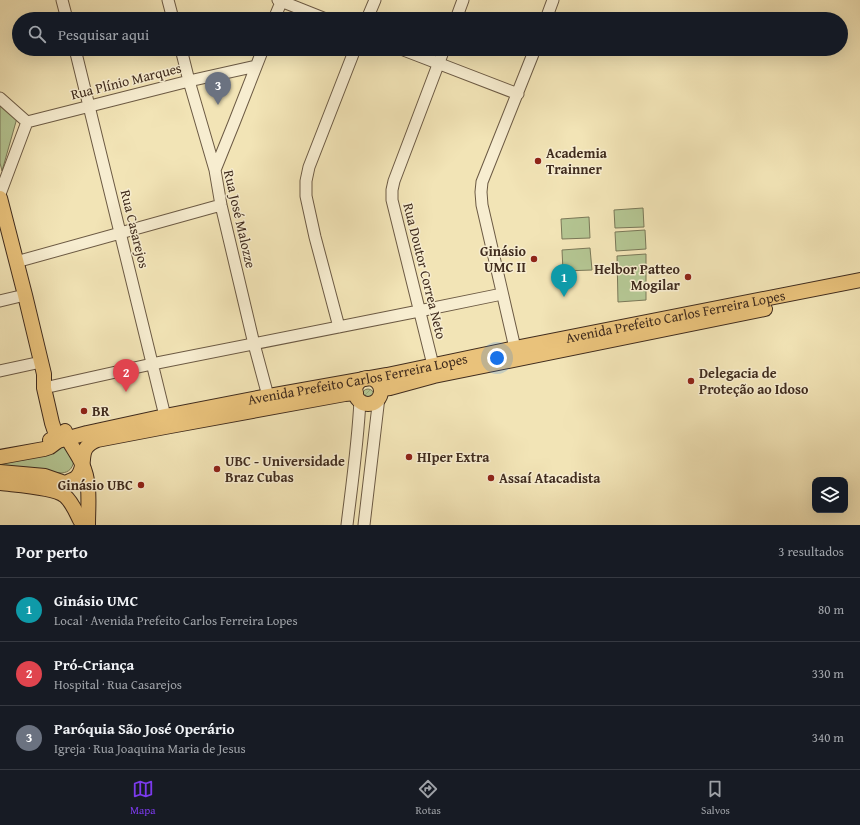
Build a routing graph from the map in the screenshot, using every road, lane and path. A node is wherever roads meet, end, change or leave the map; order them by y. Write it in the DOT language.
graph roads {
  1 [pos="62,0"];
  2 [pos="168,0"];
  3 [pos="280,0"];
  4 [pos="375,0"];
  5 [pos="464,0"];
  6 [pos="553,0"];
  7 [pos="65,12"];
  8 [pos="171,12"];
  9 [pos="276,12"];
  10 [pos="309,12"];
  11 [pos="370,12"];
  12 [pos="459,12"];
  13 [pos="549,12"];
  14 [pos="77,56"];
  15 [pos="183,56"];
  16 [pos="260,56"];
  17 [pos="352,56"];
  18 [pos="418,56"];
  19 [pos="441,56"];
  20 [pos="532,56"];
  21 [pos="438,64"];
  22 [pos="256,66"];
  23 [pos="188,81"];
  24 [pos="518,94"];
  25 [pos="0,98"];
  26 [pos="89,106"];
  27 [pos="27,122"];
  28 [pos="215,170"];
  29 [pos="0,194"];
  30 [pos="0,198"];
  31 [pos="220,205"];
  32 [pos="120,233"];
  33 [pos="5,238"];
  34 [pos="16,262"];
  35 [pos="860,280"];
  36 [pos="860,290"];
  37 [pos="502,294"];
  38 [pos="25,295"];
  39 [pos="0,301"];
  40 [pos="419,311"];
  41 [pos="338,327"];
  42 [pos="254,344"];
  43 [pos="515,348"];
  44 [pos="152,364"];
  45 [pos="433,365"];
  46 [pos="0,371"];
  47 [pos="45,378"];
  48 [pos="366,378"];
  49 [pos="380,393"];
  50 [pos="268,396"];
  51 [pos="358,397"];
  52 [pos="165,416"];
  53 [pos="63,440"];
  54 [pos="0,447"];
  55 [pos="0,457"];
  56 [pos="82,464"];
  57 [pos="0,472"];
  58 [pos="65,483"];
  59 [pos="0,484"];
  60 [pos="83,523"];
  61 [pos="347,525"];
  62 [pos="364,525"];
  1 -- 7 [label="street"];
  2 -- 8 [label="street"];
  3 -- 9 [label="street"];
  3 -- 10 [label="street"];
  4 -- 11 [label="street"];
  5 -- 12 [label="street"];
  6 -- 13 [label="street"];
  14 -- 26 [label="street, Rua Casarejos"];
  15 -- 23 [label="street, Rua José Malozze"];
  16 -- 22 [label="street"];
  17 -- 41 [label="street"];
  18 -- 21 [label="street"];
  19 -- 21 [label="street, Rua Doutor Correa Neto"];
  20 -- 24 [label="street"];
  21 -- 24 [label="street"];
  21 -- 40 [label="street, Rua Doutor Correa Neto"];
  22 -- 23 [label="street, Rua Plínio Marques"];
  22 -- 28 [label="street"];
  23 -- 26 [label="street, Rua Plínio Marques"];
  23 -- 28 [label="street, Rua José Malozze"];
  24 -- 37 [label="street"];
  25 -- 27 [label="street"];
  26 -- 27 [label="street, Rua Plínio Marques"];
  26 -- 32 [label="street, Rua Casarejos"];
  27 -- 29 [label="street"];
  28 -- 31 [label="street, Rua José Malozze"];
  30 -- 33 [label="main road"];
  31 -- 32 [label="street"];
  31 -- 42 [label="street, Rua José Malozze"];
  32 -- 34 [label="street"];
  32 -- 44 [label="street, Rua Casarejos"];
  33 -- 34 [label="main road"];
  34 -- 38 [label="main road"];
  35 -- 43 [label="main road, Avenida Prefeito Carlos Ferreira Lopes"];
  36 -- 49 [label="main road, Avenida Prefeito Carlos Ferreira Lopes"];
  37 -- 40 [label="street"];
  37 -- 43 [label="street"];
  38 -- 39 [label="street"];
  38 -- 47 [label="main road"];
  40 -- 41 [label="street"];
  40 -- 45 [label="street, Rua Doutor Correa Neto"];
  41 -- 42 [label="street"];
  42 -- 44 [label="street"];
  42 -- 50 [label="street, Rua José Malozze"];
  43 -- 45 [label="main road, Avenida Prefeito Carlos Ferreira Lopes"];
  44 -- 47 [label="street"];
  44 -- 52 [label="street, Rua Casarejos"];
  45 -- 48 [label="main road, Avenida Prefeito Carlos Ferreira Lopes"];
  46 -- 47 [label="street"];
  47 -- 53 [label="main road"];
  48 -- 49 [label="main road"];
  48 -- 50 [label="main road, Avenida Prefeito Carlos Ferreira Lopes"];
  48 -- 51 [label="main road"];
  49 -- 51 [label="main road"];
  49 -- 62 [label="street"];
  50 -- 52 [label="main road, Avenida Prefeito Carlos Ferreira Lopes"];
  51 -- 56 [label="main road, Avenida Prefeito Carlos Ferreira Lopes"];
  51 -- 61 [label="street"];
  52 -- 53 [label="main road, Avenida Prefeito Carlos Ferreira Lopes"];
  53 -- 54 [label="main road"];
  53 -- 55 [label="main road"];
  53 -- 56 [label="main road"];
  56 -- 58 [label="main road, Avenida Prefeito Carlos Ferreira Lopes"];
  56 -- 60 [label="main road"];
  57 -- 58 [label="main road"];
  58 -- 60 [label="main road"];
  59 -- 60 [label="main road"];
}
